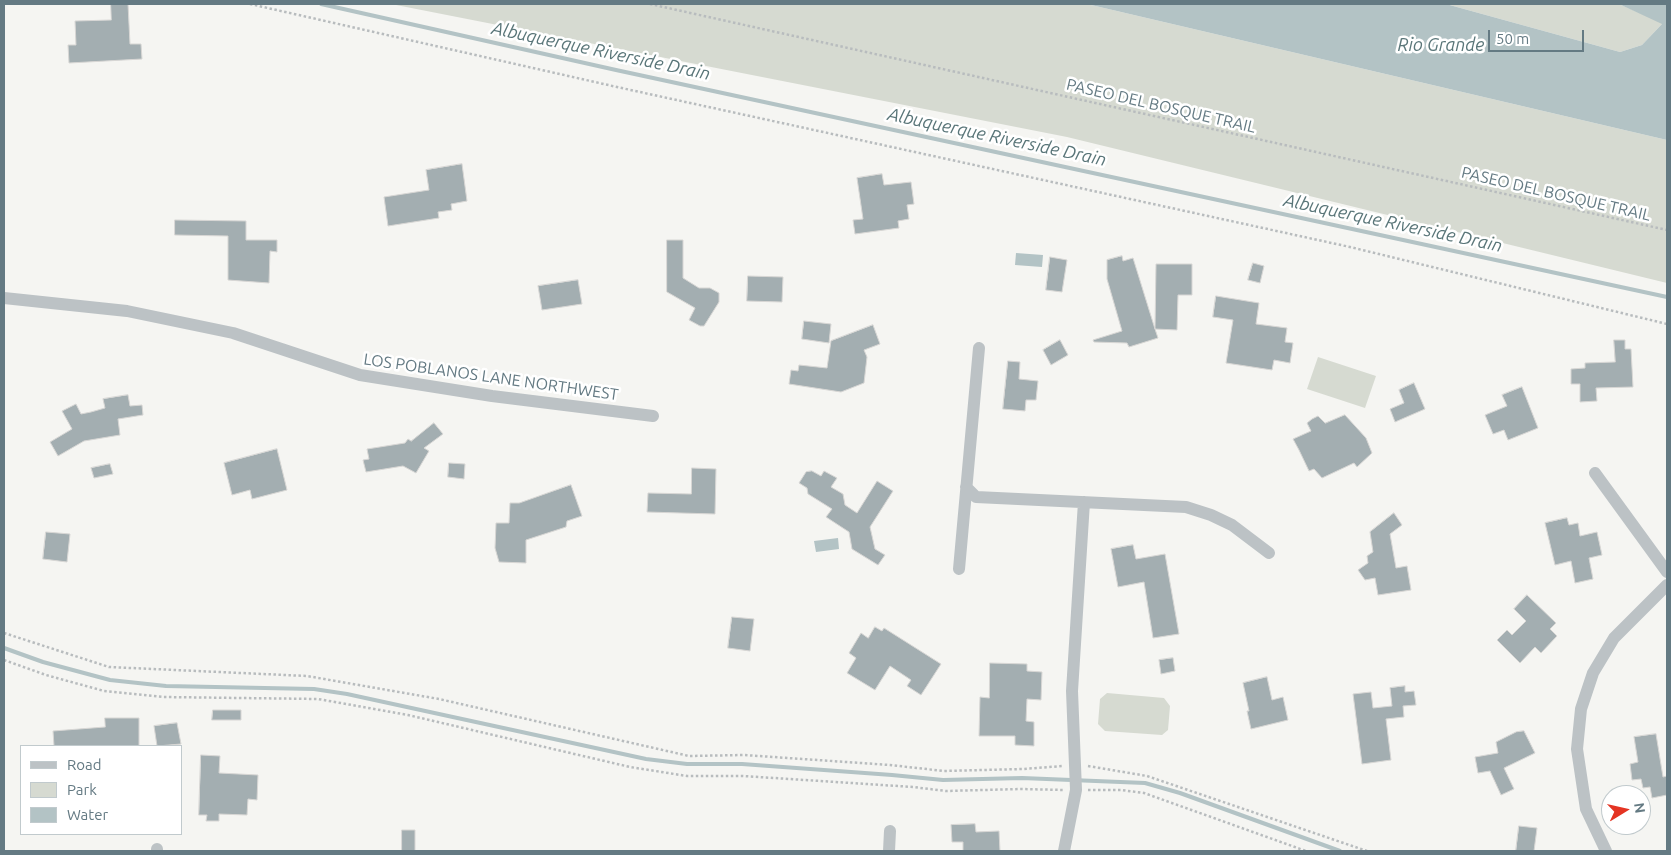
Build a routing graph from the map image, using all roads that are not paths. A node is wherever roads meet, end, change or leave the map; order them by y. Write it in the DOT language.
graph roads {
  1 [pos="4,298"];
  2 [pos="979,348"];
  3 [pos="653,416"];
  4 [pos="1595,473"];
  5 [pos="966,487"];
  6 [pos="1084,502"];
  7 [pos="1269,553"];
  8 [pos="959,569"];
  9 [pos="1667,572"];
  10 [pos="1667,585"];
  11 [pos="890,831"];
  12 [pos="889,851"];
  13 [pos="1064,851"];
  14 [pos="1606,851"];
  1 -- 3 [label="street, LOS POBLANOS LANE NORTHWEST"];
  2 -- 5 [label="street"];
  4 -- 9 [label="street"];
  5 -- 6 [label="street"];
  5 -- 8 [label="street"];
  6 -- 7 [label="street"];
  6 -- 13 [label="street"];
  10 -- 14 [label="street"];
  11 -- 12 [label="street"];
}
